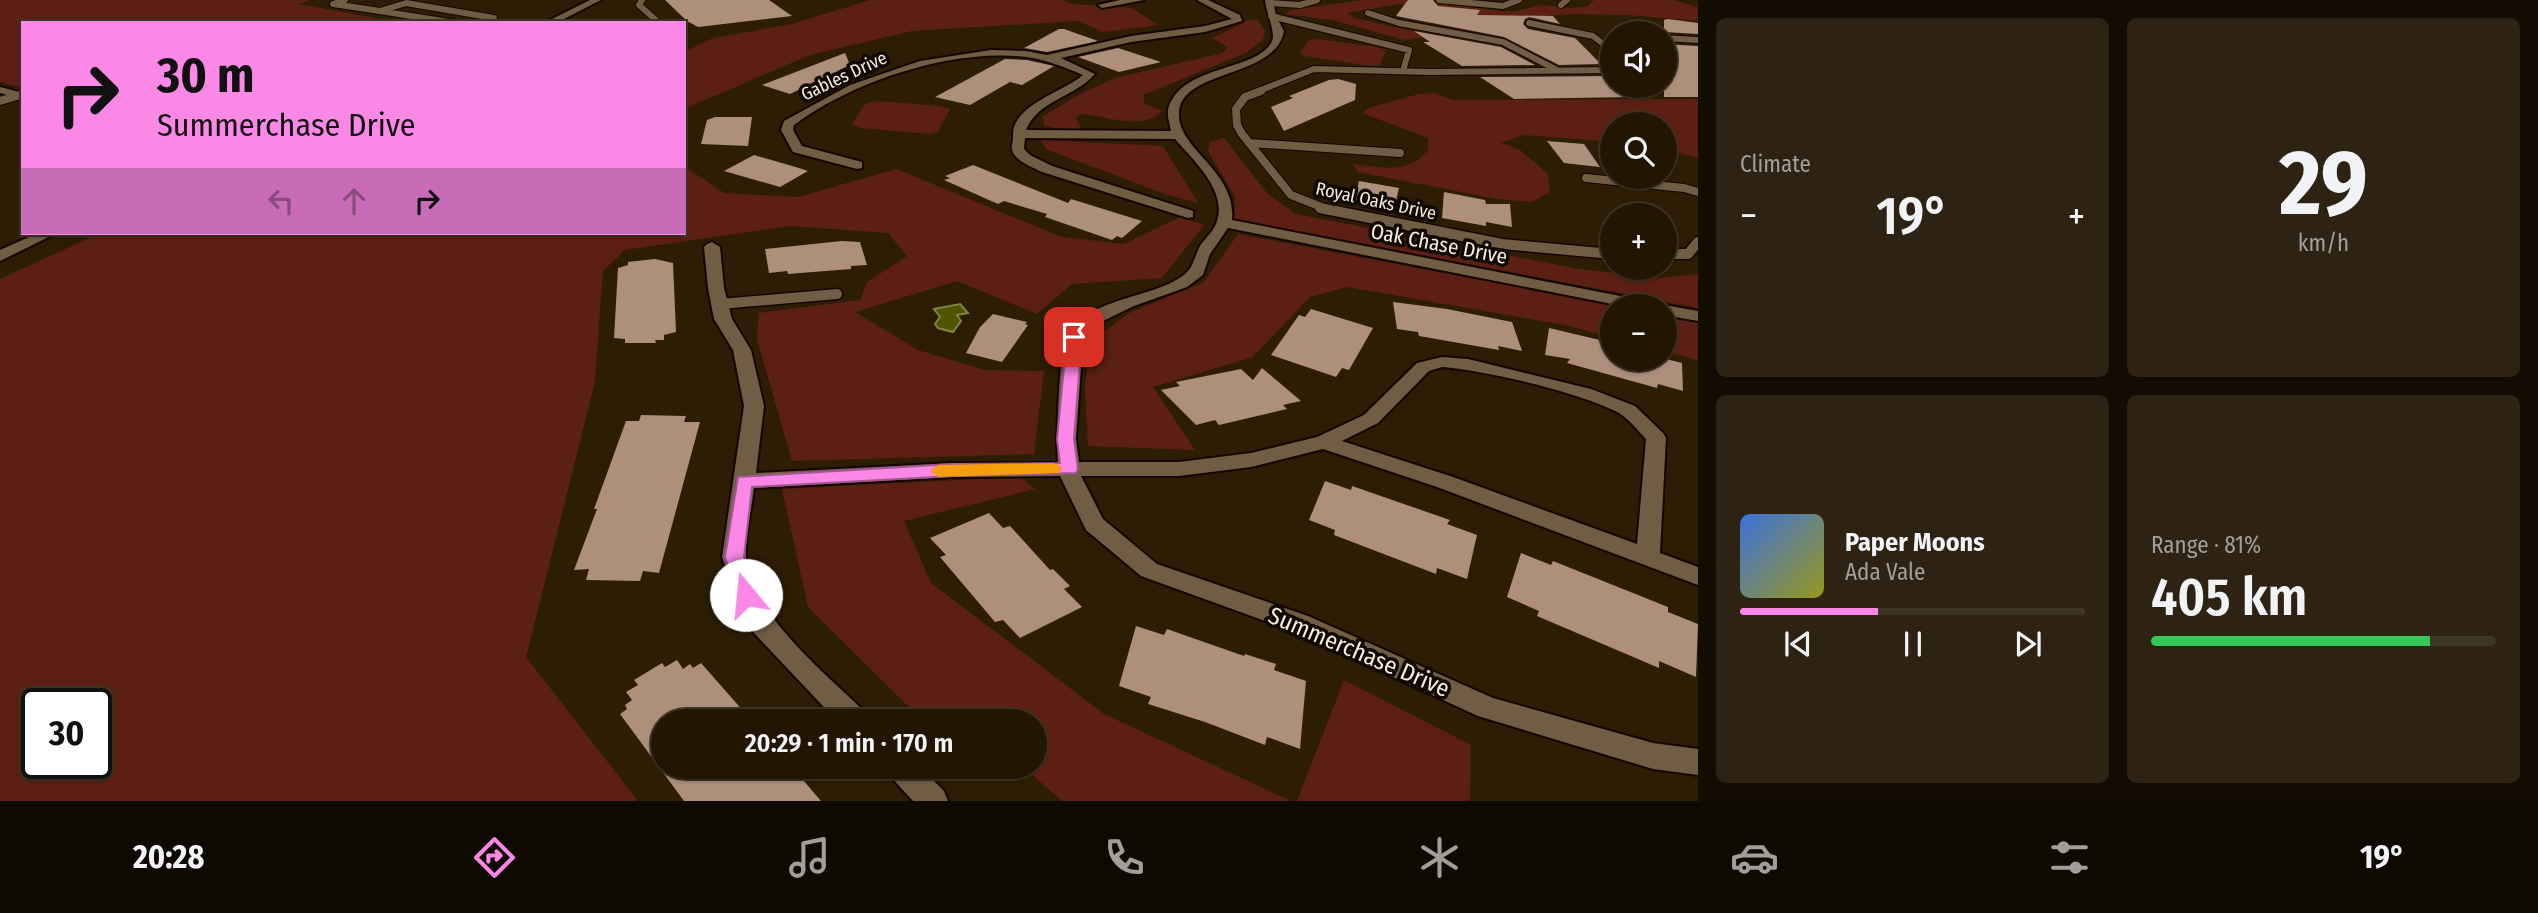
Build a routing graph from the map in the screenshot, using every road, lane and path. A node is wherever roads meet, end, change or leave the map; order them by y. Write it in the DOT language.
graph roads {
  1 [pos="345,0"];
  2 [pos="597,0"];
  3 [pos="642,0"];
  4 [pos="1140,0"];
  5 [pos="1201,0"];
  6 [pos="1317,0"];
  7 [pos="1439,0"];
  8 [pos="1520,0"];
  9 [pos="1567,0"];
  10 [pos="407,2"];
  11 [pos="1102,5"];
  12 [pos="1561,5"];
  13 [pos="1271,10"];
  14 [pos="380,11"];
  15 [pos="1367,13"];
  16 [pos="442,21"];
  17 [pos="490,21"];
  18 [pos="552,21"];
  19 [pos="657,21"];
  20 [pos="1297,21"];
  21 [pos="1328,21"];
  22 [pos="1529,23"];
  23 [pos="1334,27"];
  24 [pos="1593,36"];
  25 [pos="1600,36"];
  26 [pos="1677,39"];
  27 [pos="1698,40"];
  28 [pos="1600,42"];
  29 [pos="1048,58"];
  30 [pos="1600,70"];
  31 [pos="1403,71"];
  32 [pos="1558,71"];
  33 [pos="0,90"];
  34 [pos="21,96"];
  35 [pos="21,96"];
  36 [pos="0,101"];
  37 [pos="1177,131"];
  38 [pos="1017,134"];
  39 [pos="1250,144"];
  40 [pos="1400,153"];
  41 [pos="858,165"];
  42 [pos="1586,178"];
  43 [pos="1698,192"];
  44 [pos="1188,214"];
  45 [pos="1224,223"];
  46 [pos="46,235"];
  47 [pos="1698,242"];
  48 [pos="712,247"];
  49 [pos="1600,254"];
  50 [pos="1677,254"];
  51 [pos="0,256"];
  52 [pos="837,294"];
  53 [pos="1600,297"];
  54 [pos="720,304"];
  55 [pos="1677,312"];
  56 [pos="1698,316"];
  57 [pos="1324,442"];
  58 [pos="1069,469"];
  59 [pos="744,481"];
  60 [pos="1648,556"];
  61 [pos="1698,576"];
  62 [pos="843,709"];
  63 [pos="1698,762"];
  64 [pos="912,779"];
  65 [pos="933,801"];
  1 -- 14 [label="lane"];
  2 -- 18 [label="street"];
  3 -- 19 [label="lane"];
  4 -- 11 [label="street"];
  5 -- 29 [label="street, Gables Drive"];
  6 -- 13 [label="lane"];
  7 -- 8 [label="lane"];
  9 -- 12 [label="lane"];
  10 -- 14 [label="lane"];
  10 -- 17 [label="lane"];
  13 -- 20 [label="lane"];
  13 -- 23 [label="lane"];
  13 -- 37 [label="street"];
  14 -- 16 [label="lane"];
  15 -- 32 [label="lane, Royal Oaks Drive"];
  20 -- 21 [label="lane"];
  20 -- 23 [label="lane"];
  22 -- 24 [label="lane"];
  23 -- 31 [label="lane"];
  24 -- 25 [label="lane"];
  24 -- 28 [label="lane"];
  26 -- 27 [label="lane"];
  29 -- 38 [label="street, Gables Drive"];
  29 -- 41 [label="street, Gables Drive"];
  30 -- 32 [label="lane, Royal Oaks Drive"];
  31 -- 32 [label="lane, Royal Oaks Drive"];
  31 -- 39 [label="lane, Royal Oaks Drive"];
  33 -- 34 [label="street"];
  35 -- 36 [label="lane"];
  37 -- 38 [label="street"];
  37 -- 45 [label="street"];
  38 -- 44 [label="street"];
  39 -- 40 [label="lane"];
  39 -- 49 [label="lane, Royal Oaks Drive"];
  42 -- 43 [label="lane"];
  45 -- 53 [label="street, Oak Chase Drive"];
  45 -- 58 [label="street, Summerchase Drive"];
  46 -- 51 [label="street"];
  47 -- 50 [label="lane"];
  48 -- 54 [label="street"];
  52 -- 54 [label="lane"];
  54 -- 59 [label="street"];
  55 -- 56 [label="street"];
  57 -- 58 [label="street"];
  57 -- 60 [label="street"];
  57 -- 60 [label="street"];
  58 -- 59 [label="street"];
  58 -- 63 [label="street, Summerchase Drive"];
  59 -- 62 [label="street"];
  60 -- 61 [label="street"];
  64 -- 65 [label="street"];
}
